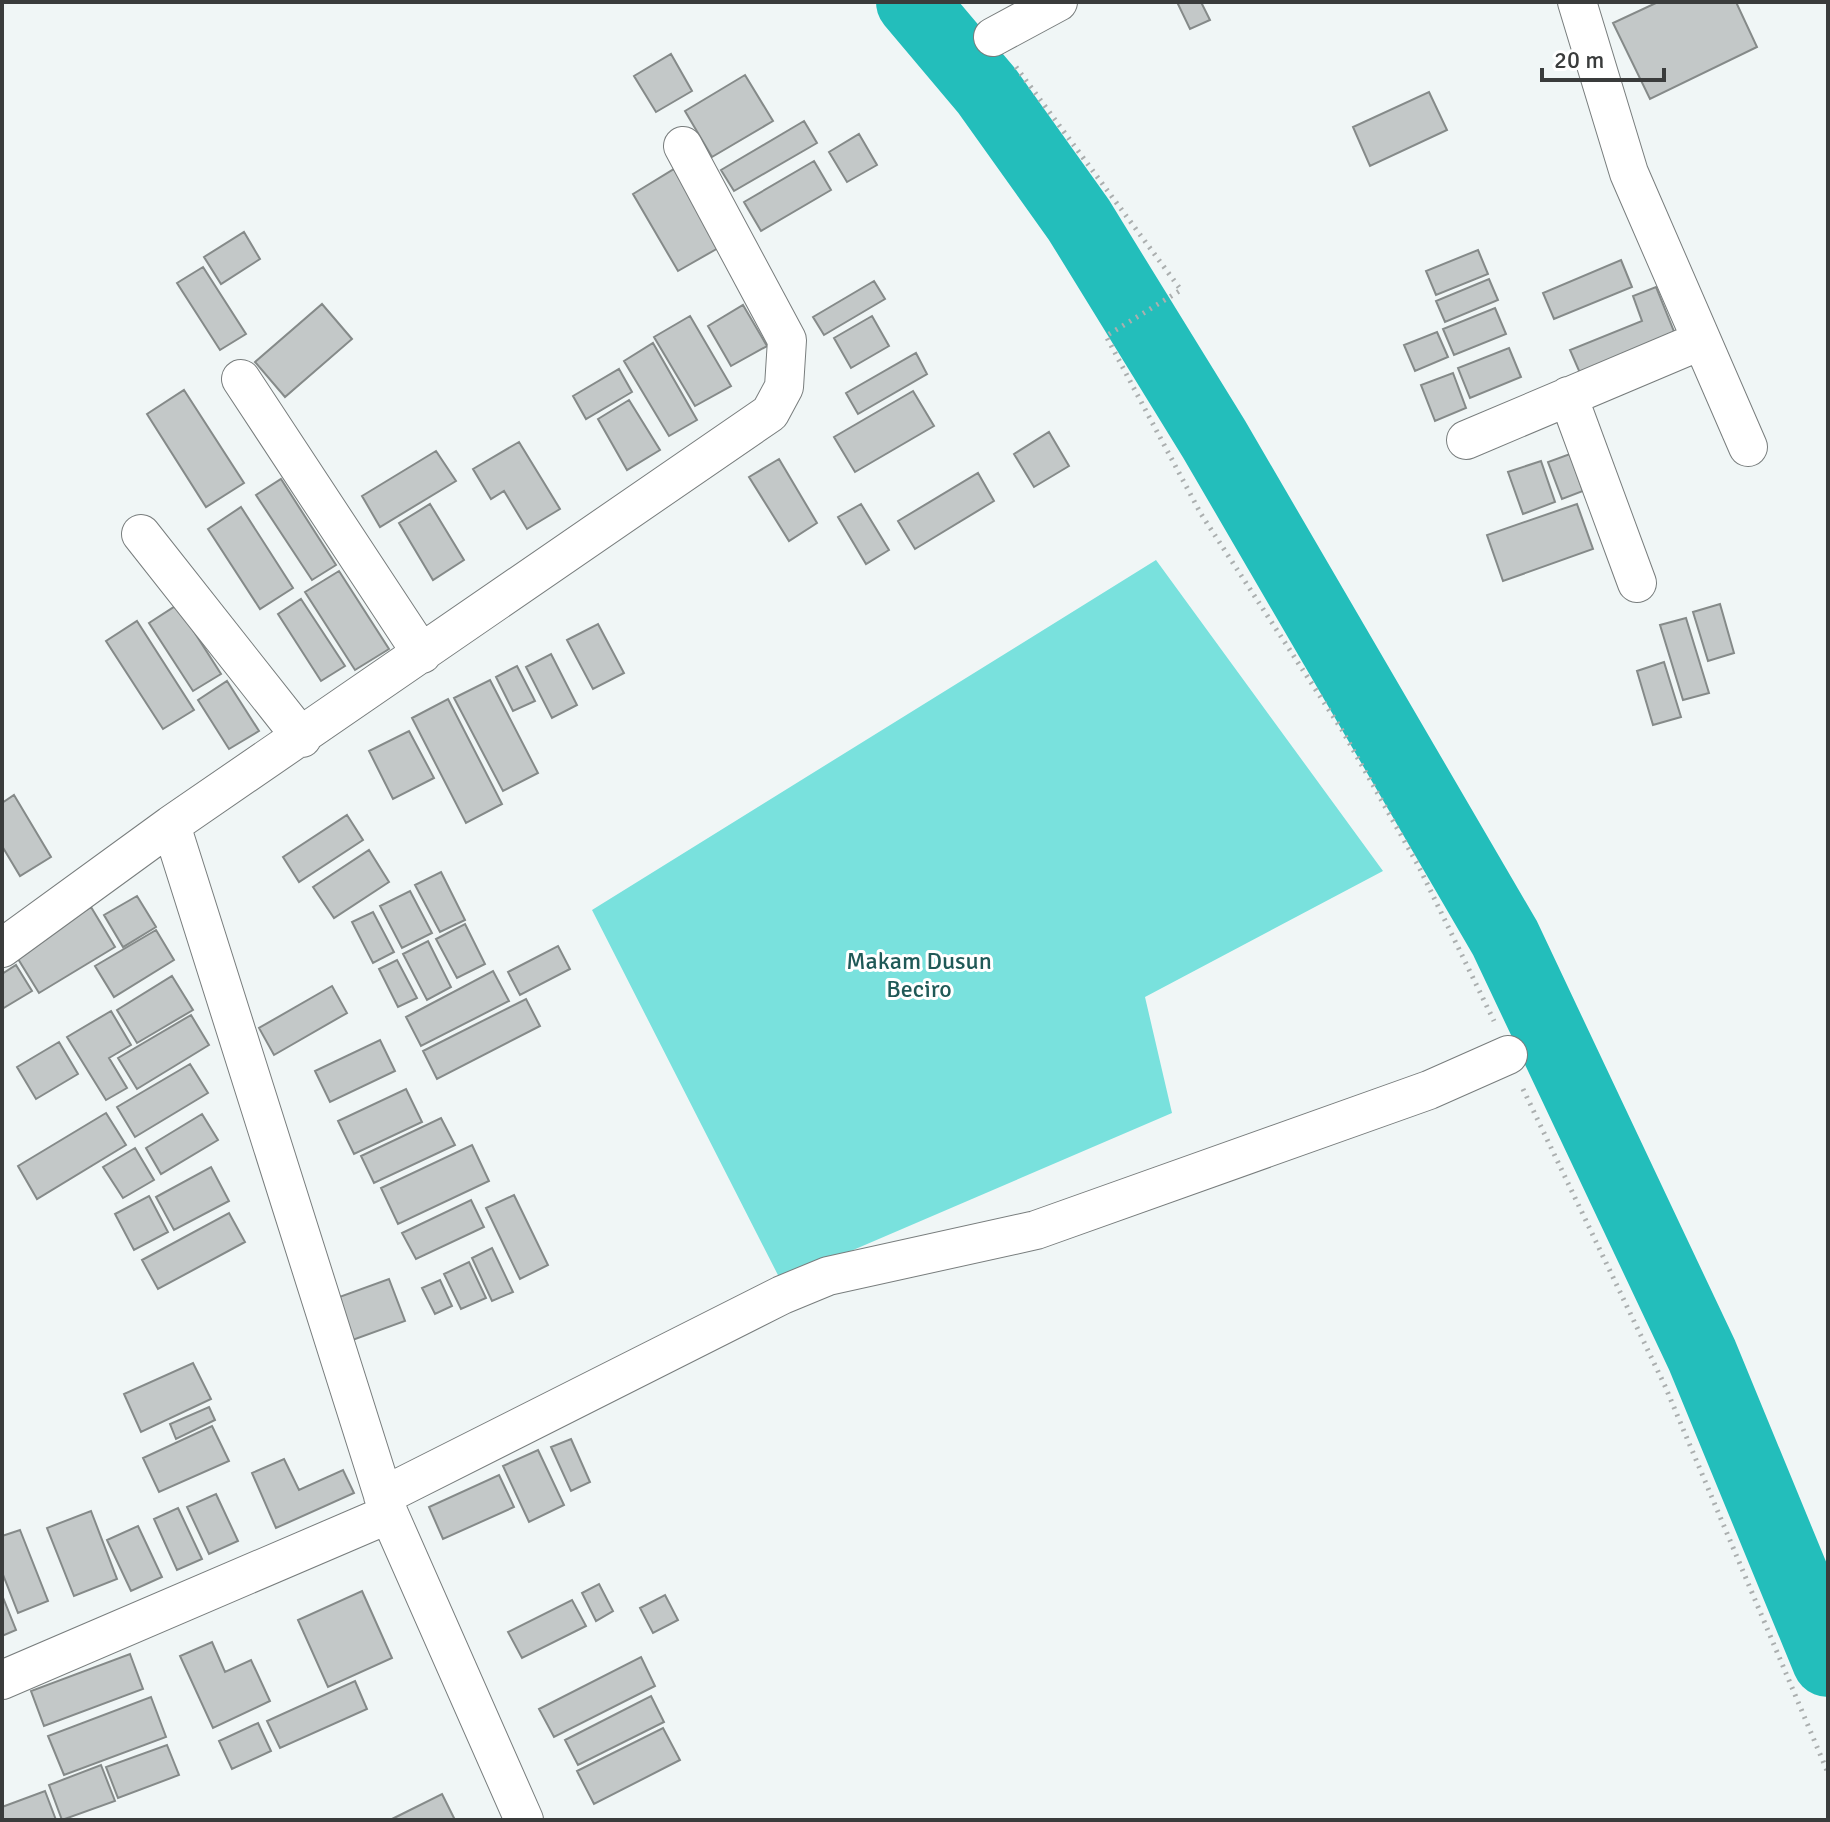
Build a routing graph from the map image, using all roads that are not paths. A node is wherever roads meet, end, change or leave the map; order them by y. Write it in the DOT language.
graph roads {
  1 [pos="1058,2"];
  2 [pos="1577,2"];
  3 [pos="993,37"];
  4 [pos="683,146"];
  5 [pos="1700,341"];
  6 [pos="241,379"];
  7 [pos="1568,396"];
  8 [pos="1466,440"];
  9 [pos="1748,447"];
  10 [pos="141,534"];
  11 [pos="1637,583"];
  12 [pos="422,654"];
  13 [pos="302,738"];
  14 [pos="171,825"];
  15 [pos="2,948"];
  16 [pos="1508,1055"];
  17 [pos="386,1505"];
  18 [pos="2,1680"];
  19 [pos="524,1820"];
  1 -- 3 [label="street"];
  2 -- 5 [label="street"];
  4 -- 12 [label="street"];
  5 -- 7 [label="street"];
  5 -- 9 [label="street"];
  6 -- 12 [label="street"];
  7 -- 8 [label="street"];
  7 -- 11 [label="street"];
  10 -- 13 [label="street"];
  12 -- 13 [label="street"];
  13 -- 14 [label="street"];
  14 -- 15 [label="street"];
  14 -- 17 [label="street"];
  16 -- 17 [label="street"];
  17 -- 18 [label="street"];
  17 -- 19 [label="street"];
}
